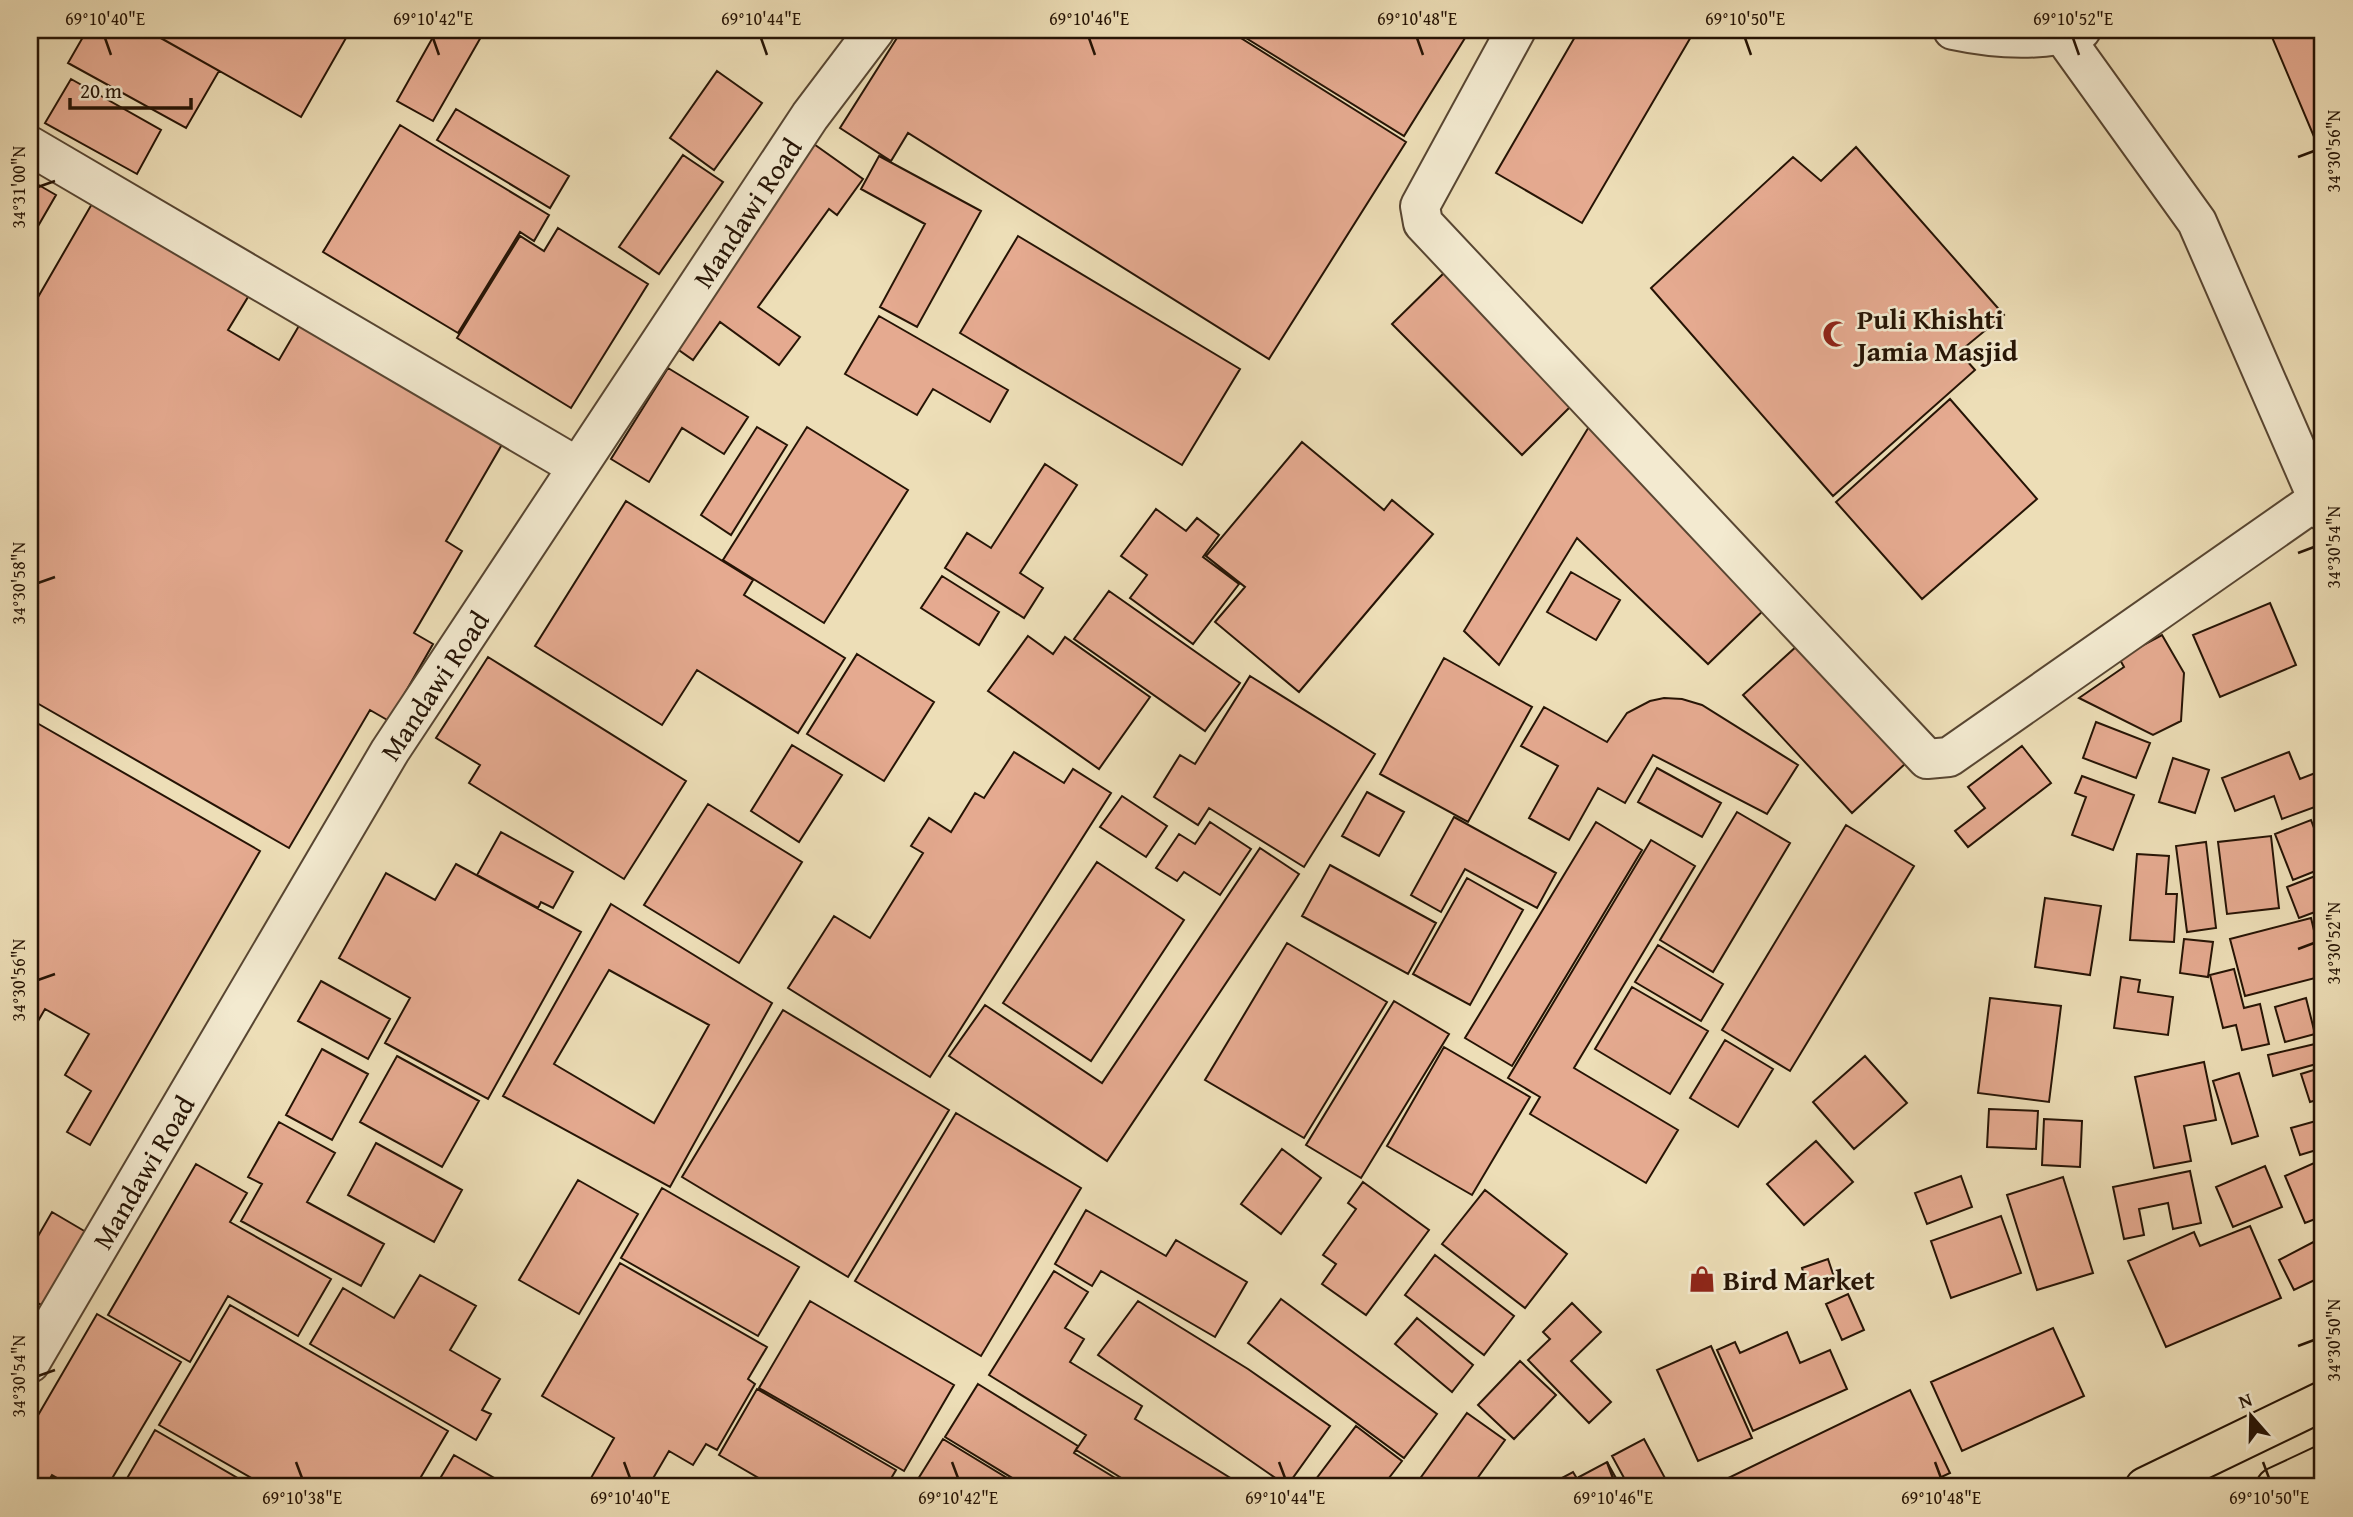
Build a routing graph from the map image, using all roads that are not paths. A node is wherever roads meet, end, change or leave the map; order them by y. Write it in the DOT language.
graph roads {
  1 [pos="875,30"];
  2 [pos="1516,30"];
  3 [pos="1953,30"];
  4 [pos="2067,32"];
  5 [pos="30,146"];
  6 [pos="576,466"];
  7 [pos="2321,505"];
  8 [pos="30,1363"];
  9 [pos="2323,1402"];
  10 [pos="2323,1465"];
  11 [pos="2145,1487"];
  12 [pos="2276,1487"];
  1 -- 6 [label="street, Mandawi Road"];
  2 -- 7 [label="street"];
  3 -- 4 [label="street"];
  4 -- 7 [label="street"];
  5 -- 6 [label="street"];
  6 -- 8 [label="street, Mandawi Road"];
  9 -- 11 [label="main road"];
  10 -- 12 [label="main road"];
}
